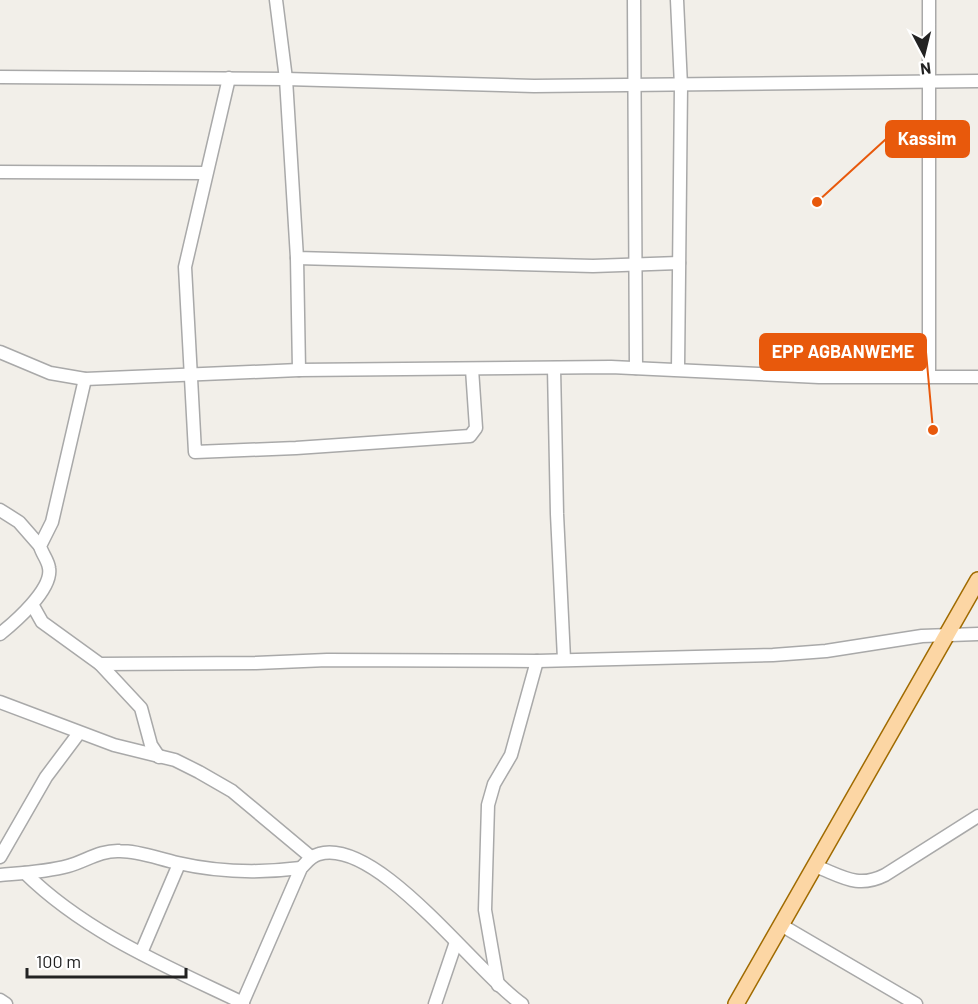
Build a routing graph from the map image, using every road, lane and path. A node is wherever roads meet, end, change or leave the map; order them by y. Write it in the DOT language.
graph roads {
  1 [pos="276,0"];
  2 [pos="634,0"];
  3 [pos="677,0"];
  4 [pos="929,0"];
  5 [pos="0,77"];
  6 [pos="229,78"];
  7 [pos="286,78"];
  8 [pos="930,80"];
  9 [pos="978,81"];
  10 [pos="634,86"];
  11 [pos="681,86"];
  12 [pos="0,172"];
  13 [pos="205,173"];
  14 [pos="297,258"];
  15 [pos="636,263"];
  16 [pos="680,263"];
  17 [pos="0,352"];
  18 [pos="554,368"];
  19 [pos="636,368"];
  20 [pos="472,369"];
  21 [pos="678,369"];
  22 [pos="299,370"];
  23 [pos="190,375"];
  24 [pos="929,377"];
  25 [pos="978,377"];
  26 [pos="85,379"];
  27 [pos="0,510"];
  28 [pos="40,546"];
  29 [pos="978,580"];
  30 [pos="33,606"];
  31 [pos="0,634"];
  32 [pos="947,634"];
  33 [pos="978,634"];
  34 [pos="564,659"];
  35 [pos="537,661"];
  36 [pos="100,664"];
  37 [pos="0,702"];
  38 [pos="79,733"];
  39 [pos="159,757"];
  40 [pos="978,816"];
  41 [pos="0,857"];
  42 [pos="311,857"];
  43 [pos="179,864"];
  44 [pos="815,866"];
  45 [pos="301,868"];
  46 [pos="25,873"];
  47 [pos="0,875"];
  48 [pos="781,926"];
  49 [pos="456,942"];
  50 [pos="141,953"];
  51 [pos="498,985"];
  52 [pos="0,1000"];
  53 [pos="243,1003"];
  54 [pos="6,1004"];
  55 [pos="435,1004"];
  56 [pos="522,1004"];
  57 [pos="736,1004"];
  58 [pos="916,1004"];
  1 -- 7 [label="street"];
  2 -- 10 [label="street"];
  3 -- 11 [label="street"];
  4 -- 8 [label="street"];
  5 -- 6 [label="street"];
  6 -- 7 [label="street"];
  6 -- 13 [label="street"];
  7 -- 10 [label="street"];
  7 -- 14 [label="street"];
  8 -- 9 [label="street"];
  8 -- 11 [label="street"];
  8 -- 24 [label="street"];
  10 -- 11 [label="street"];
  10 -- 15 [label="street"];
  11 -- 16 [label="street"];
  12 -- 13 [label="street"];
  13 -- 23 [label="street"];
  14 -- 15 [label="street"];
  14 -- 22 [label="street"];
  15 -- 16 [label="street"];
  15 -- 19 [label="street"];
  16 -- 21 [label="street"];
  17 -- 26 [label="street"];
  18 -- 19 [label="street"];
  18 -- 20 [label="street"];
  18 -- 34 [label="street"];
  19 -- 21 [label="street"];
  20 -- 22 [label="street"];
  20 -- 23 [label="street"];
  21 -- 24 [label="street"];
  22 -- 23 [label="street"];
  23 -- 26 [label="street"];
  24 -- 25 [label="street"];
  26 -- 28 [label="street"];
  27 -- 28 [label="street"];
  28 -- 30 [label="street"];
  29 -- 32 [label="main road"];
  30 -- 31 [label="street"];
  30 -- 36 [label="street"];
  32 -- 33 [label="street"];
  32 -- 34 [label="street"];
  32 -- 44 [label="main road"];
  34 -- 35 [label="street"];
  35 -- 36 [label="street"];
  35 -- 51 [label="street"];
  36 -- 39 [label="street"];
  37 -- 38 [label="street"];
  38 -- 39 [label="street"];
  38 -- 41 [label="street"];
  39 -- 42 [label="street"];
  40 -- 44 [label="street"];
  42 -- 45 [label="street"];
  42 -- 49 [label="street"];
  43 -- 45 [label="street"];
  43 -- 46 [label="street"];
  43 -- 50 [label="street"];
  44 -- 48 [label="main road"];
  45 -- 53 [label="street"];
  46 -- 47 [label="street"];
  46 -- 50 [label="street"];
  48 -- 57 [label="main road"];
  48 -- 58 [label="street"];
  49 -- 51 [label="street"];
  49 -- 55 [label="street"];
  50 -- 53 [label="street"];
  51 -- 56 [label="street"];
  52 -- 54 [label="street"];
}
